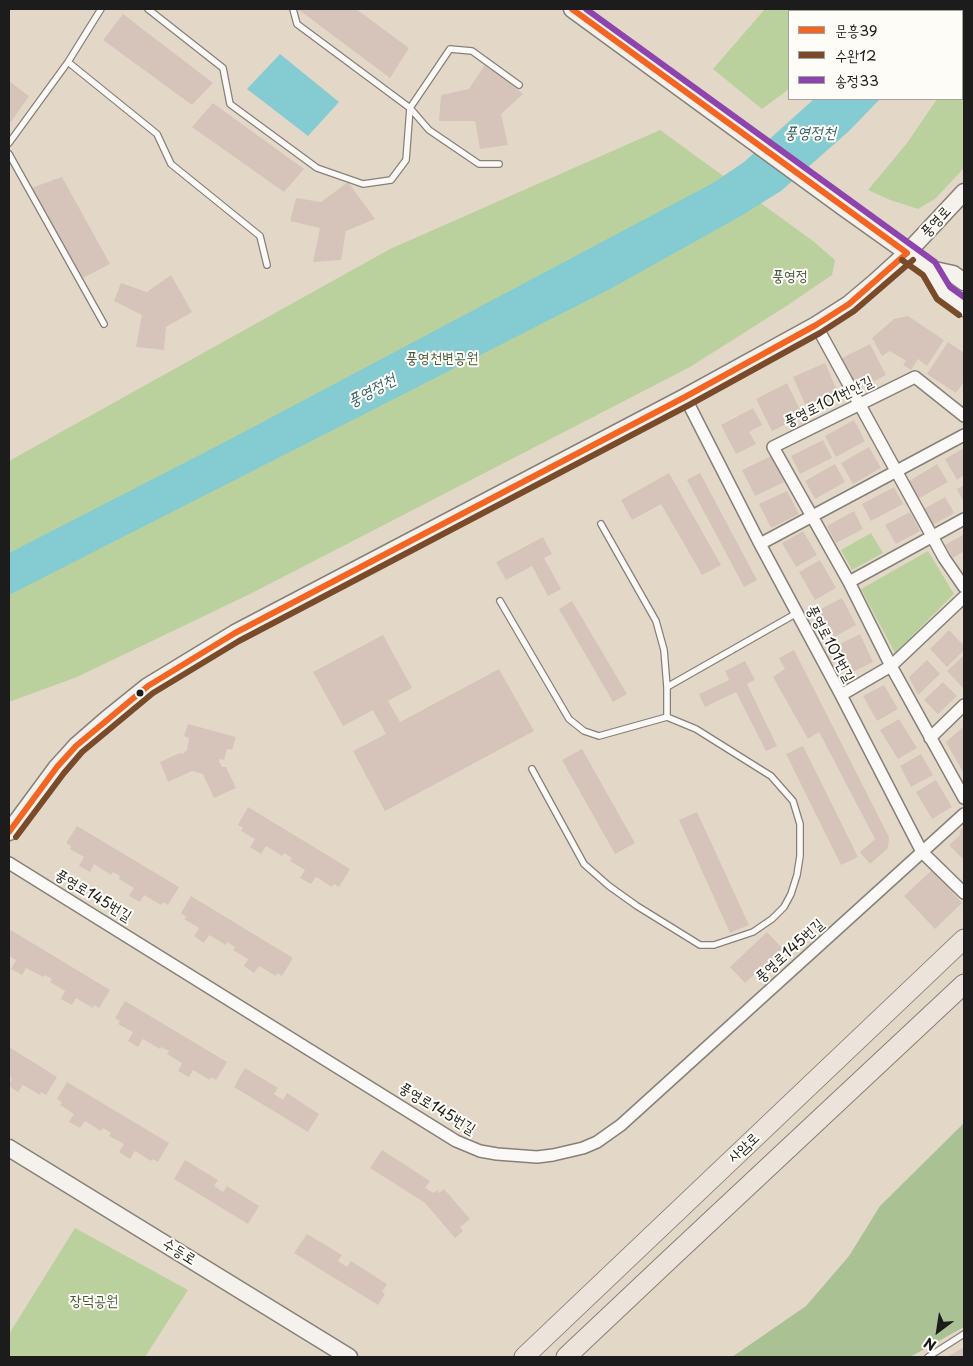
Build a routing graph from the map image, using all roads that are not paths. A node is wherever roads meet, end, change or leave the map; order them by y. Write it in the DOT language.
graph roads {
  1 [pos="101,9"];
  2 [pos="148,9"];
  3 [pos="294,9"];
  4 [pos="572,9"];
  5 [pos="68,62"];
  6 [pos="519,85"];
  7 [pos="410,108"];
  8 [pos="9,143"];
  9 [pos="9,154"];
  10 [pos="500,164"];
  11 [pos="964,192"];
  12 [pos="907,253"];
  13 [pos="267,265"];
  14 [pos="930,269"];
  15 [pos="964,282"];
  16 [pos="964,308"];
  17 [pos="104,324"];
  18 [pos="816,325"];
  19 [pos="685,397"];
  20 [pos="858,404"];
  21 [pos="964,416"];
  22 [pos="964,435"];
  23 [pos="895,472"];
  24 [pos="812,517"];
  25 [pos="964,519"];
  26 [pos="602,524"];
  27 [pos="932,537"];
  28 [pos="760,544"];
  29 [pos="849,582"];
  30 [pos="964,587"];
  31 [pos="964,597"];
  32 [pos="500,602"];
  33 [pos="797,613"];
  34 [pos="891,666"];
  35 [pos="667,687"];
  36 [pos="841,695"];
  37 [pos="964,705"];
  38 [pos="666,717"];
  39 [pos="930,738"];
  40 [pos="532,769"];
  41 [pos="964,798"];
  42 [pos="964,814"];
  43 [pos="9,832"];
  44 [pos="922,852"];
  45 [pos="9,863"];
  46 [pos="964,893"];
  47 [pos="964,939"];
  48 [pos="964,984"];
  49 [pos="9,1148"];
  50 [pos="964,1334"];
  51 [pos="350,1357"];
  52 [pos="524,1357"];
  53 [pos="566,1357"];
  54 [pos="928,1357"];
  1 -- 5 [label="lane"];
  2 -- 7 [label="lane"];
  3 -- 7 [label="lane"];
  4 -- 12 [label="main road"];
  5 -- 8 [label="lane"];
  5 -- 13 [label="lane"];
  6 -- 7 [label="lane"];
  7 -- 10 [label="lane"];
  9 -- 17 [label="lane"];
  11 -- 12 [label="main road, 풍영로"];
  12 -- 14 [label="main road"];
  12 -- 18 [label="main road, 풍영로"];
  14 -- 15 [label="main road"];
  14 -- 16 [label="main road"];
  18 -- 19 [label="main road, 풍영로"];
  18 -- 20 [label="street"];
  19 -- 28 [label="street, 풍영로101번길"];
  19 -- 43 [label="main road, 풍영로"];
  20 -- 21 [label="street, 풍영로101번안길"];
  20 -- 23 [label="street"];
  20 -- 24 [label="street, 풍영로101번안길"];
  22 -- 23 [label="street"];
  23 -- 24 [label="street"];
  23 -- 27 [label="street"];
  24 -- 28 [label="street"];
  24 -- 29 [label="street, 풍영로101번안길"];
  25 -- 27 [label="street"];
  26 -- 35 [label="lane"];
  27 -- 29 [label="street"];
  27 -- 30 [label="street"];
  28 -- 33 [label="street, 풍영로101번길"];
  29 -- 34 [label="street, 풍영로101번안길"];
  31 -- 34 [label="street"];
  32 -- 38 [label="lane"];
  33 -- 35 [label="lane"];
  33 -- 36 [label="street, 풍영로101번길"];
  34 -- 36 [label="street"];
  34 -- 39 [label="street, 풍영로101번안길"];
  35 -- 38 [label="lane"];
  36 -- 44 [label="street, 풍영로101번길"];
  37 -- 39 [label="street"];
  38 -- 40 [label="lane"];
  39 -- 41 [label="street, 풍영로101번안길"];
  42 -- 44 [label="street"];
  44 -- 45 [label="street, 풍영로145번길"];
  44 -- 46 [label="street, 풍영로101번길"];
  47 -- 52 [label="main road, 사암로"];
  48 -- 53 [label="main road, 사암로"];
  49 -- 51 [label="main road, 수등로"];
  50 -- 54 [label="lane"];
}
